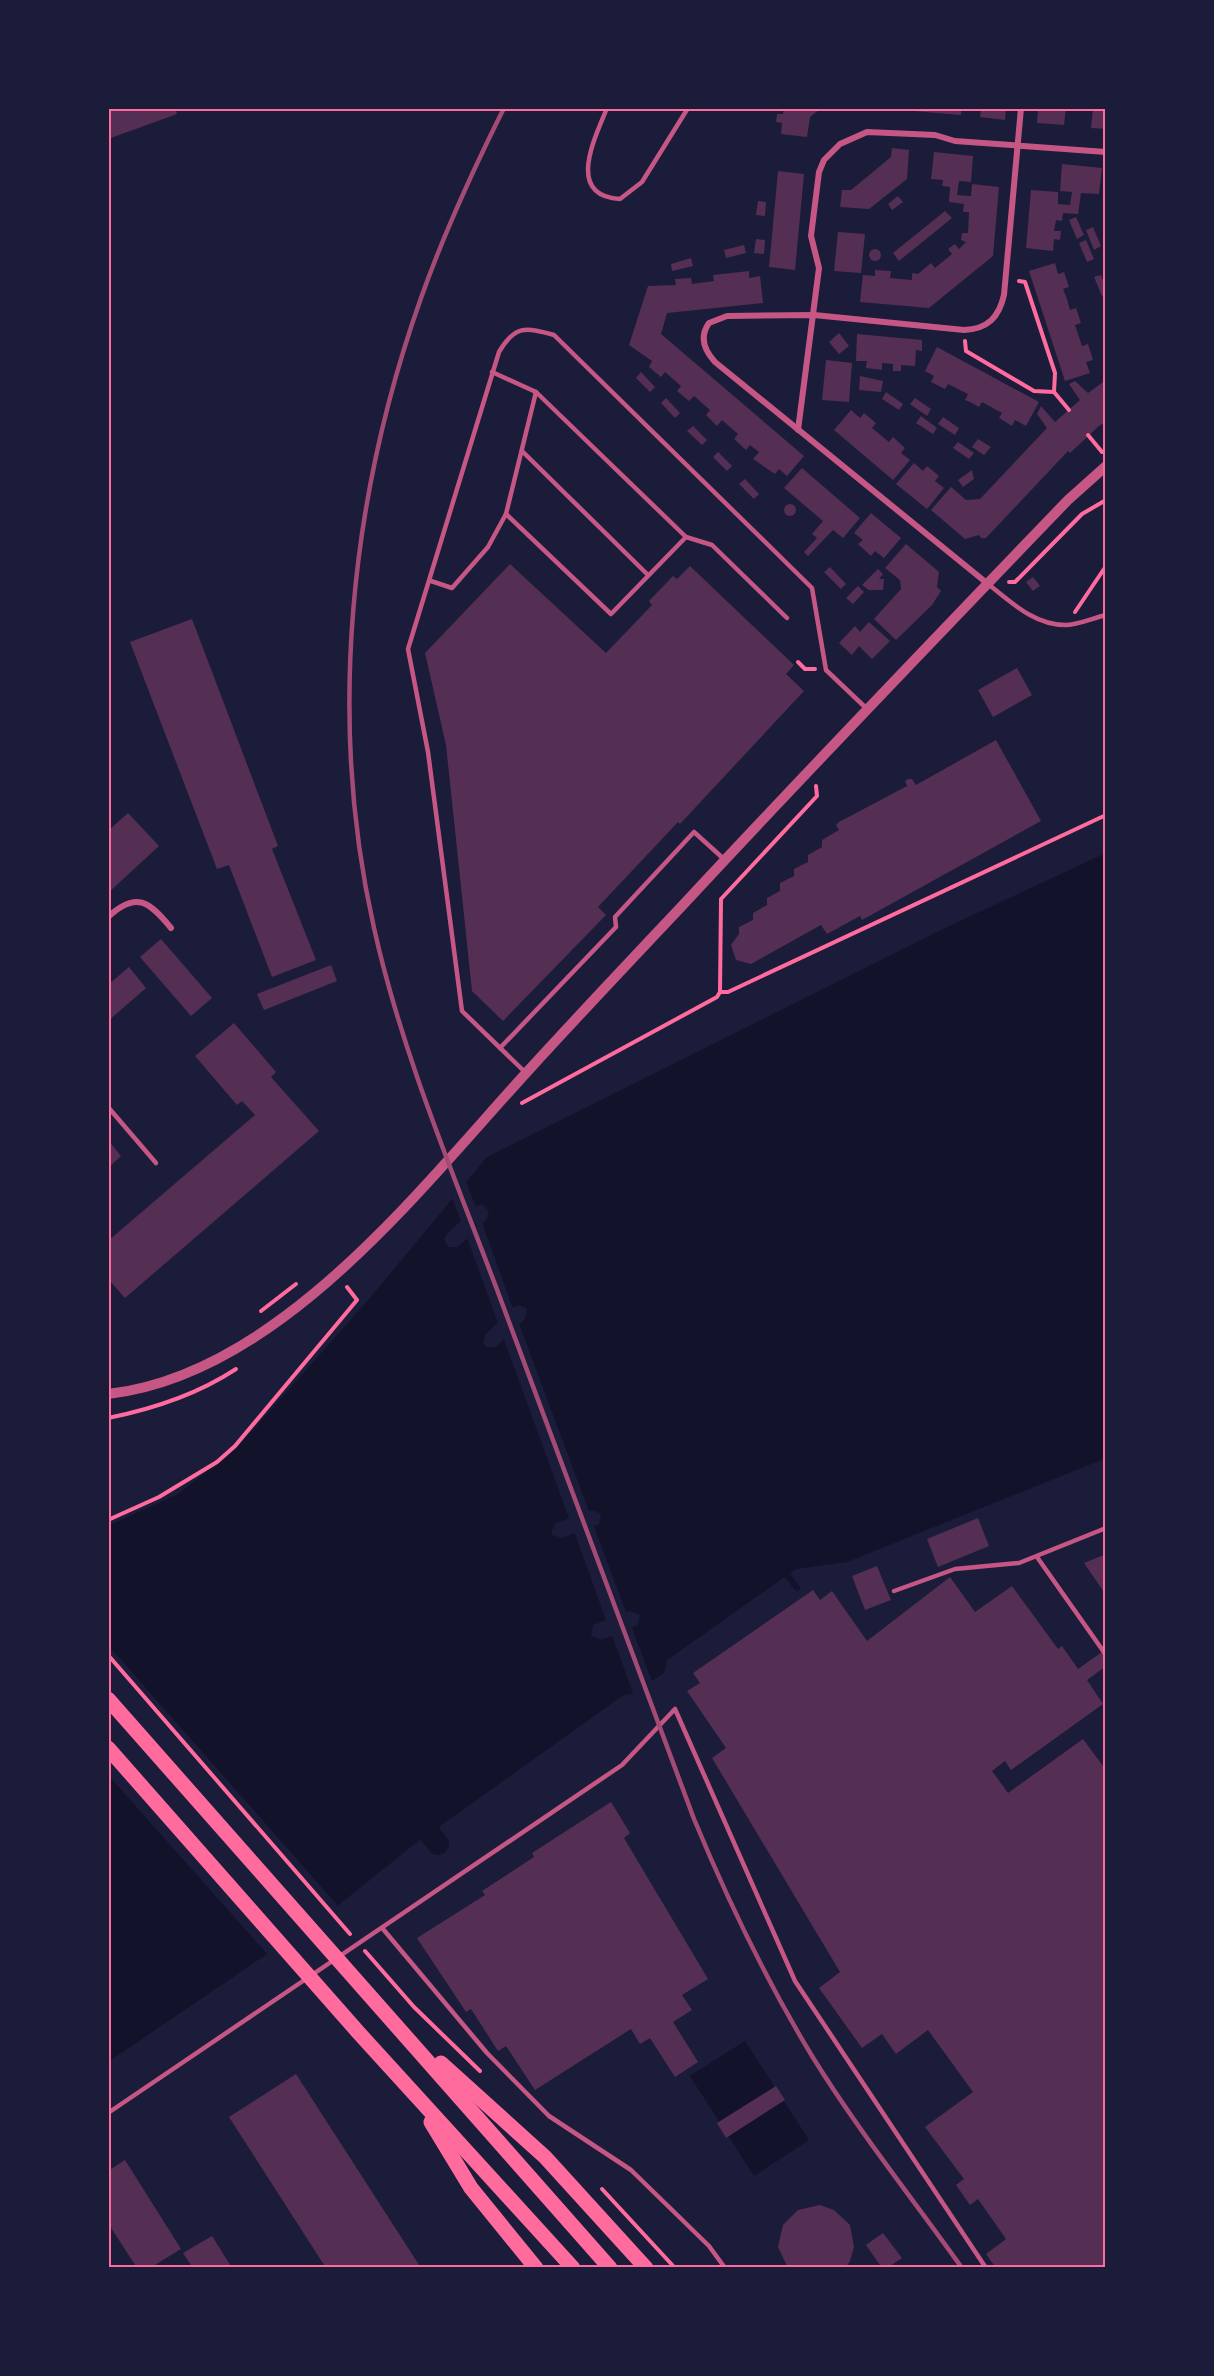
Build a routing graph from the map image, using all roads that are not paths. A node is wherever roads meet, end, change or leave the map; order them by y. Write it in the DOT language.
graph roads {
  1 [pos="607,108"];
  2 [pos="688,108"];
  3 [pos="1021,108"];
  4 [pos="1018,145"];
  5 [pos="1106,152"];
  6 [pos="814,315"];
  7 [pos="492,372"];
  8 [pos="536,392"];
  9 [pos="798,430"];
  10 [pos="522,451"];
  11 [pos="1106,466"];
  12 [pos="506,514"];
  13 [pos="686,537"];
  14 [pos="648,575"];
  15 [pos="431,581"];
  16 [pos="988,584"];
  17 [pos="1106,615"];
  18 [pos="787,618"];
  19 [pos="868,710"];
  20 [pos="725,860"];
  21 [pos="108,917"];
  22 [pos="171,928"];
  23 [pos="500,1048"];
  24 [pos="526,1073"];
  25 [pos="108,1107"];
  26 [pos="156,1163"];
  27 [pos="108,1394"];
  28 [pos="1106,1528"];
  29 [pos="1037,1557"];
  30 [pos="894,1591"];
  31 [pos="1106,1655"];
  32 [pos="108,1699"];
  33 [pos="108,1748"];
  34 [pos="383,1929"];
  35 [pos="411,2039"];
  36 [pos="418,2098"];
  37 [pos="108,2112"];
  38 [pos="536,2268"];
  39 [pos="573,2268"];
  40 [pos="610,2268"];
  41 [pos="646,2268"];
  42 [pos="725,2268"];
  43 [pos="986,2268"];
  1 -- 2 [label="lane"];
  3 -- 4 [label="street"];
  4 -- 5 [label="street"];
  4 -- 6 [label="street"];
  4 -- 6 [label="street"];
  6 -- 9 [label="street"];
  6 -- 9 [label="street"];
  7 -- 8 [label="lane"];
  7 -- 15 [label="lane"];
  7 -- 19 [label="lane"];
  8 -- 10 [label="lane"];
  8 -- 13 [label="lane"];
  9 -- 16 [label="street"];
  10 -- 12 [label="lane"];
  10 -- 14 [label="lane"];
  11 -- 16 [label="street"];
  12 -- 14 [label="lane"];
  12 -- 15 [label="lane"];
  13 -- 14 [label="lane"];
  13 -- 18 [label="lane"];
  15 -- 23 [label="lane"];
  16 -- 17 [label="lane"];
  16 -- 19 [label="street"];
  19 -- 20 [label="street"];
  20 -- 23 [label="lane"];
  20 -- 24 [label="street"];
  21 -- 22 [label="street"];
  23 -- 24 [label="lane"];
  24 -- 27 [label="street"];
  25 -- 26 [label="lane"];
  28 -- 29 [label="lane"];
  29 -- 30 [label="lane"];
  29 -- 31 [label="lane"];
  32 -- 35 [label="main road"];
  33 -- 36 [label="main road"];
  34 -- 37 [label="lane"];
  34 -- 42 [label="lane"];
  34 -- 43 [label="lane"];
  35 -- 40 [label="main road"];
  35 -- 41 [label="main road"];
  36 -- 38 [label="main road"];
  36 -- 39 [label="main road"];
}
